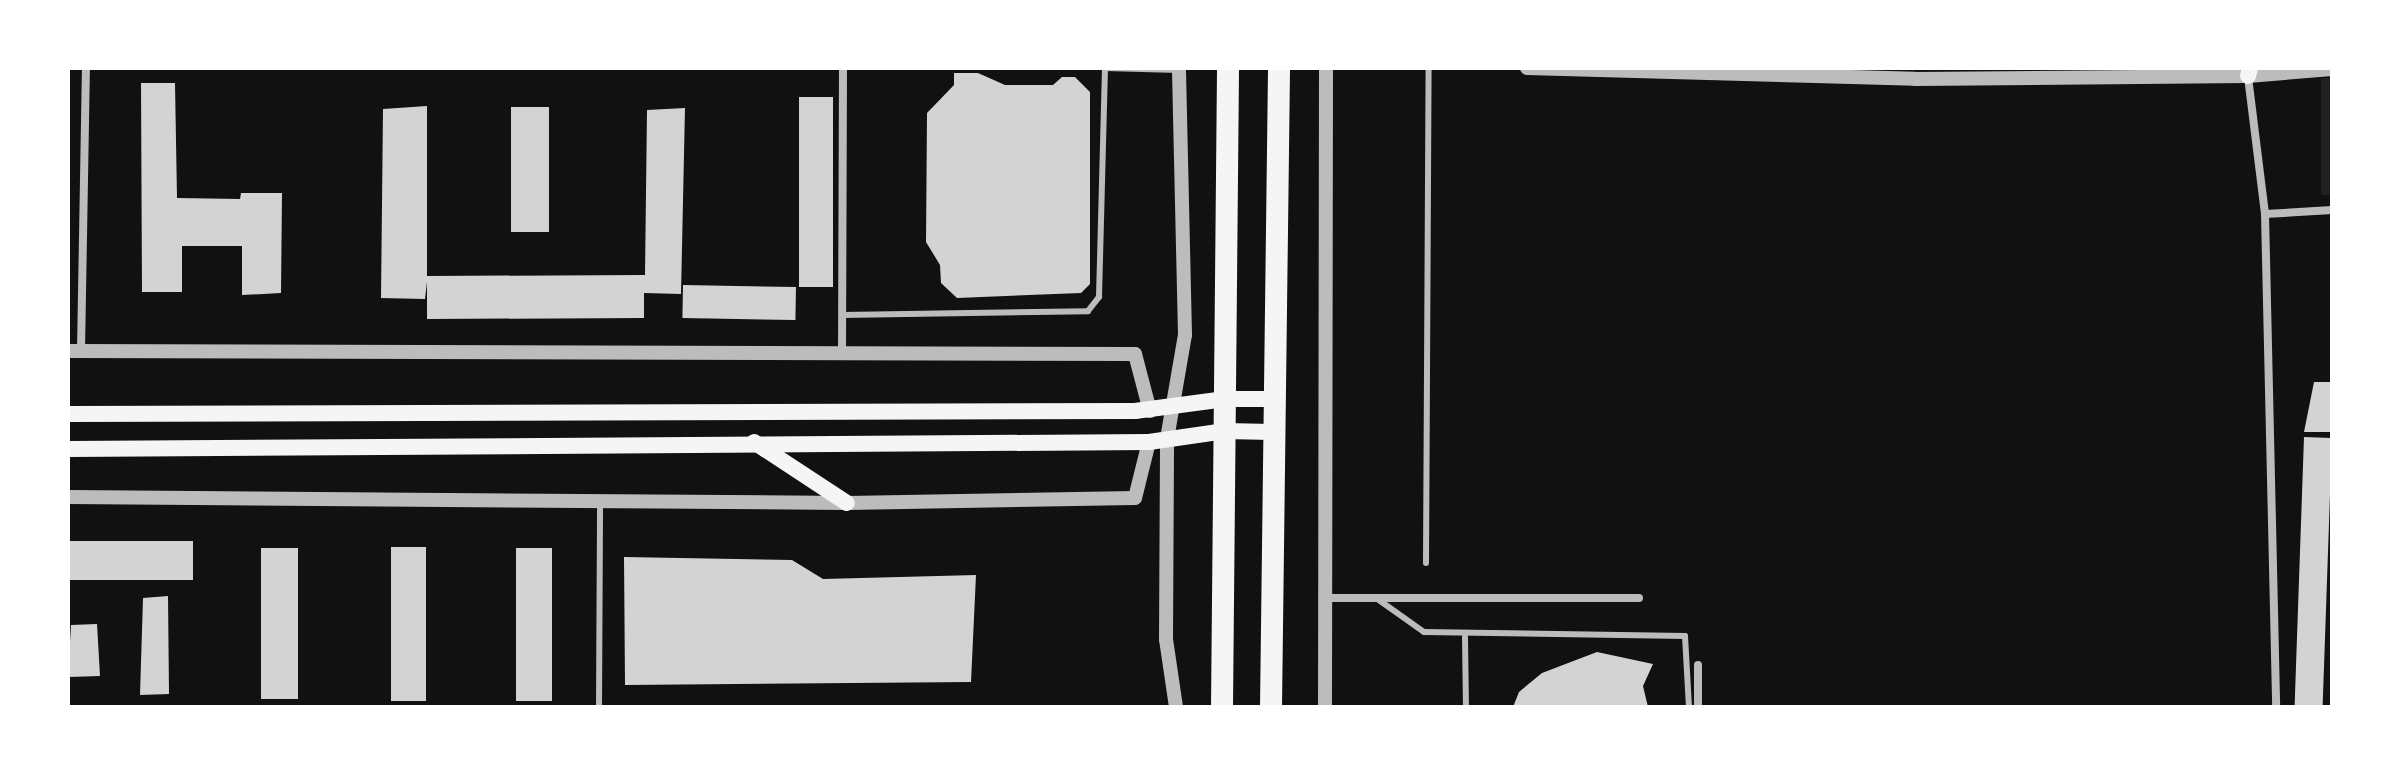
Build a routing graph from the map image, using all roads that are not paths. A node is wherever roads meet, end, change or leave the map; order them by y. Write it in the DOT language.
graph roads {
  1 [pos="86,68"];
  2 [pos="843,68"];
  3 [pos="1105,68"];
  4 [pos="1228,68"];
  5 [pos="1279,68"];
  6 [pos="1288,68"];
  7 [pos="1326,68"];
  8 [pos="1429,68"];
  9 [pos="1527,68"];
  10 [pos="1179,69"];
  11 [pos="2332,69"];
  12 [pos="2249,71"];
  13 [pos="2332,210"];
  14 [pos="2265,214"];
  15 [pos="842,315"];
  16 [pos="74,351"];
  17 [pos="842,353"];
  18 [pos="1225,399"];
  19 [pos="1274,399"];
  20 [pos="1173,407"];
  21 [pos="1150,411"];
  22 [pos="68,414"];
  23 [pos="1225,431"];
  24 [pos="1273,432"];
  25 [pos="1167,439"];
  26 [pos="752,441"];
  27 [pos="1149,442"];
  28 [pos="68,449"];
  29 [pos="68,497"];
  30 [pos="600,501"];
  31 [pos="847,503"];
  32 [pos="1426,563"];
  33 [pos="1326,598"];
  34 [pos="1376,598"];
  35 [pos="1639,598"];
  36 [pos="1465,637"];
  37 [pos="1698,665"];
  38 [pos="599,707"];
  39 [pos="1176,707"];
  40 [pos="1222,707"];
  41 [pos="1271,707"];
  42 [pos="1325,707"];
  43 [pos="1466,707"];
  44 [pos="1689,707"];
  45 [pos="1698,707"];
  46 [pos="2276,707"];
  1 -- 16 [label="street"];
  2 -- 15 [label="street"];
  3 -- 10 [label="lane"];
  3 -- 15 [label="lane"];
  4 -- 18 [label="highway"];
  5 -- 6 [label="street"];
  5 -- 19 [label="highway"];
  7 -- 33 [label="street"];
  8 -- 32 [label="lane"];
  9 -- 12 [label="street"];
  10 -- 20 [label="street"];
  11 -- 12 [label="street"];
  12 -- 14 [label="street"];
  13 -- 14 [label="street"];
  14 -- 46 [label="street"];
  15 -- 17 [label="street"];
  16 -- 17 [label="street"];
  17 -- 21 [label="street"];
  18 -- 19 [label="main road"];
  18 -- 20 [label="main road"];
  18 -- 23 [label="highway"];
  19 -- 24 [label="highway"];
  20 -- 21 [label="main road"];
  20 -- 25 [label="street"];
  21 -- 22 [label="main road"];
  23 -- 24 [label="main road"];
  23 -- 25 [label="main road"];
  23 -- 40 [label="highway"];
  24 -- 41 [label="highway"];
  25 -- 27 [label="main road"];
  25 -- 39 [label="street"];
  26 -- 27 [label="main road"];
  26 -- 28 [label="main road"];
  26 -- 31 [label="main road"];
  27 -- 31 [label="street"];
  29 -- 30 [label="street"];
  30 -- 31 [label="street"];
  30 -- 38 [label="lane"];
  33 -- 34 [label="street"];
  33 -- 42 [label="street"];
  34 -- 35 [label="street"];
  34 -- 36 [label="lane"];
  36 -- 43 [label="lane"];
  36 -- 44 [label="lane"];
  37 -- 45 [label="street"];
}
